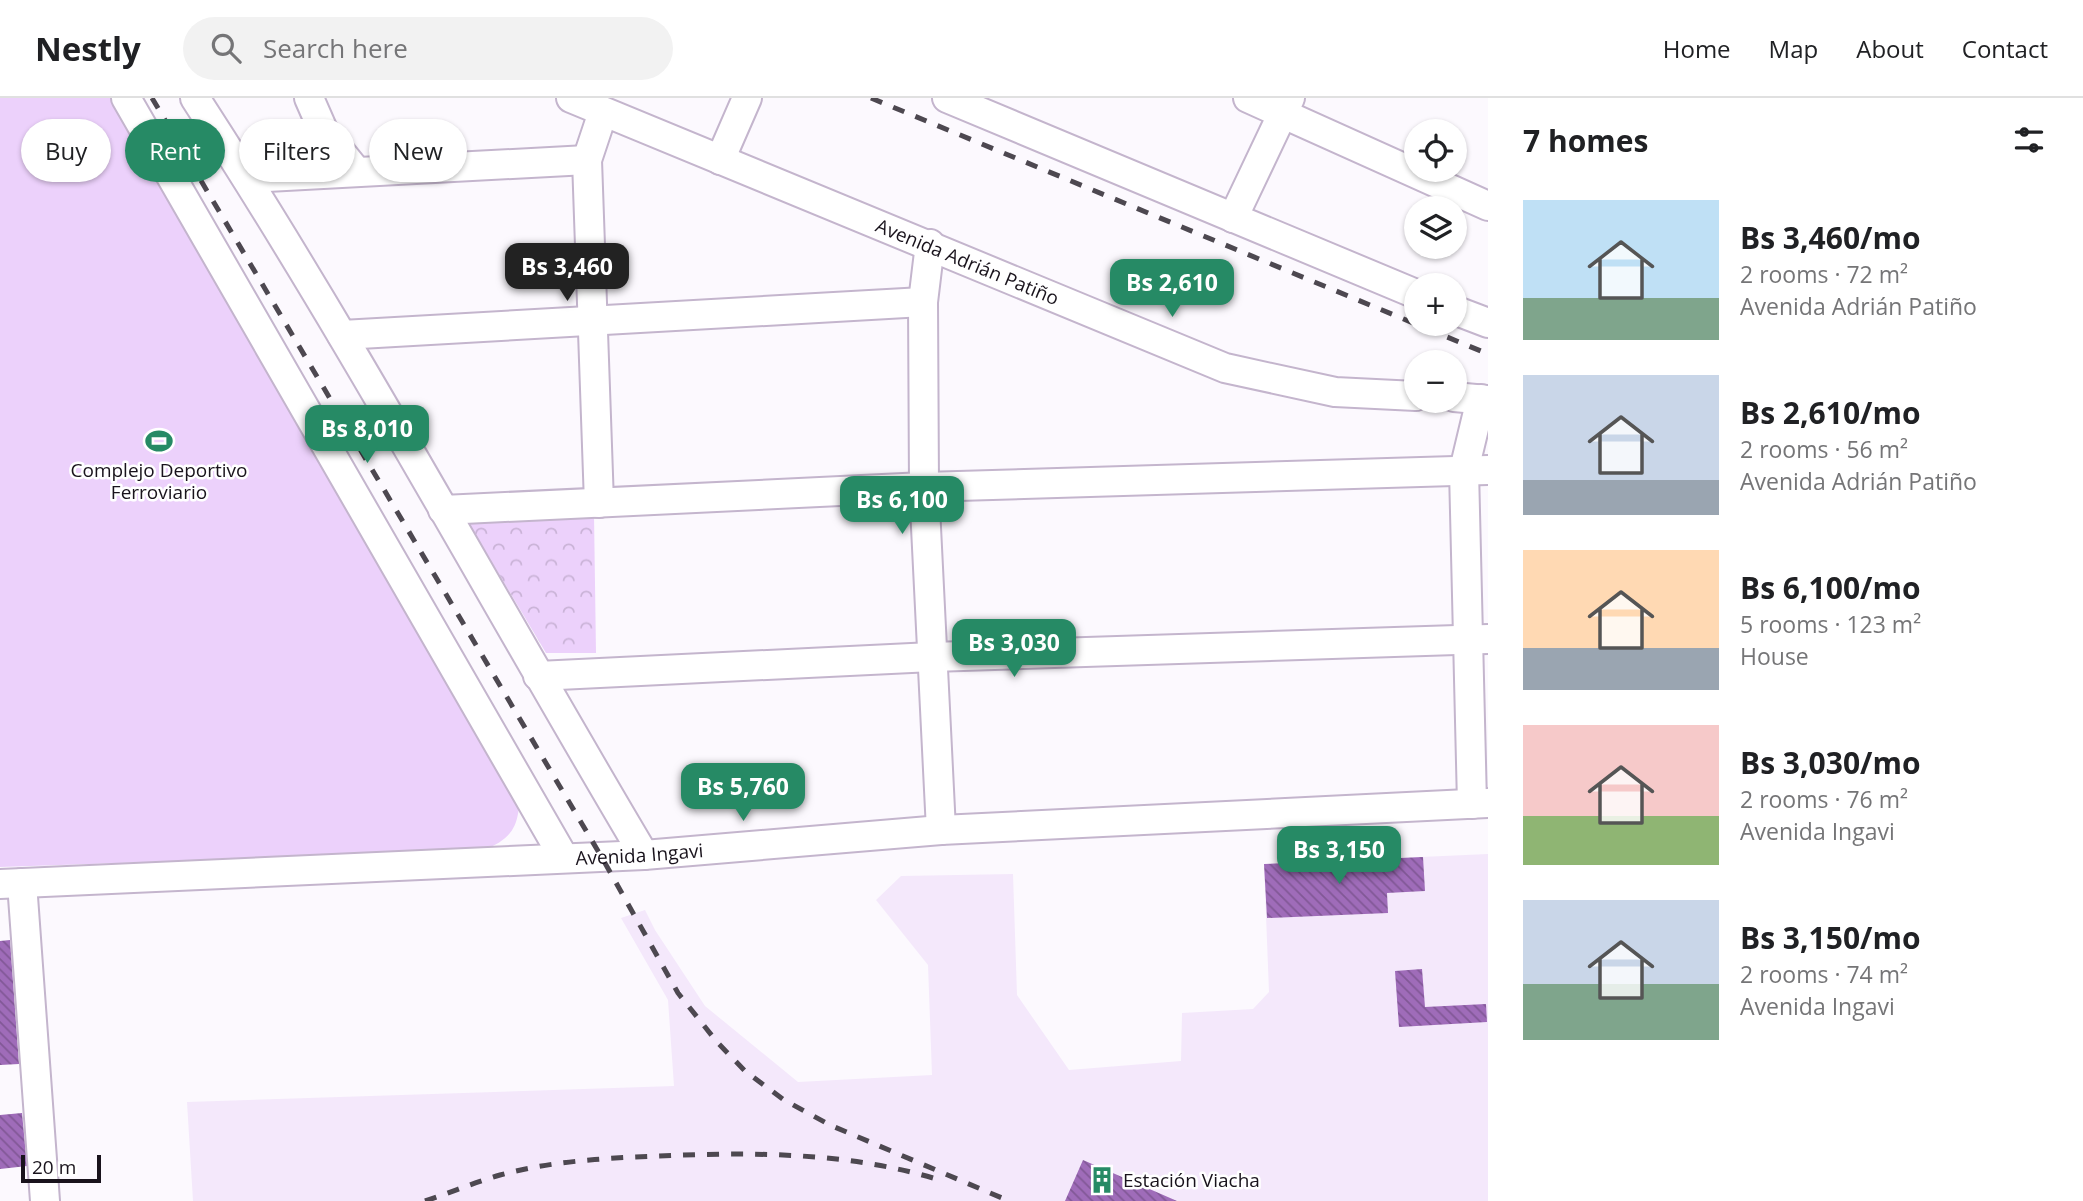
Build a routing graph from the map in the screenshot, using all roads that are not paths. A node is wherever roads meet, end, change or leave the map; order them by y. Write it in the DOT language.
graph roads {
  1 [pos="126,98"];
  2 [pos="195,98"];
  3 [pos="309,98"];
  4 [pos="571,98"];
  5 [pos="747,98"];
  6 [pos="947,98"];
  7 [pos="1248,98"];
  8 [pos="1286,105"];
  9 [pos="603,112"];
  10 [pos="587,160"];
  11 [pos="720,160"];
  12 [pos="239,166"];
  13 [pos="357,173"];
  14 [pos="249,182"];
  15 [pos="1488,206"];
  16 [pos="1233,218"];
  17 [pos="930,244"];
  18 [pos="1404,289"];
  19 [pos="923,303"];
  20 [pos="1467,315"];
  21 [pos="592,320"];
  22 [pos="1488,323"];
  23 [pos="342,335"];
  24 [pos="1404,395"];
  25 [pos="1474,399"];
  26 [pos="1476,470"];
  27 [pos="924,487"];
  28 [pos="600,503"];
  29 [pos="443,510"];
  30 [pos="1478,639"];
  31 [pos="932,657"];
  32 [pos="538,676"];
  33 [pos="1480,804"];
  34 [pos="941,830"];
  35 [pos="644,855"];
  36 [pos="564,858"];
  37 [pos="11,883"];
  38 [pos="45,1201"];
  1 -- 36 [label="street"];
  2 -- 12 [label="street"];
  3 -- 13 [label="street"];
  4 -- 9 [label="street, Avenida Adrián Patiño"];
  5 -- 11 [label="street"];
  6 -- 16 [label="street"];
  7 -- 8 [label="street"];
  8 -- 15 [label="street"];
  8 -- 16 [label="street"];
  9 -- 10 [label="street"];
  9 -- 11 [label="street, Avenida Adrián Patiño"];
  10 -- 13 [label="street"];
  10 -- 21 [label="street"];
  11 -- 17 [label="street, Avenida Adrián Patiño"];
  14 -- 23 [label="street"];
  16 -- 18 [label="street"];
  17 -- 19 [label="street"];
  17 -- 24 [label="street, Avenida Adrián Patiño"];
  19 -- 21 [label="street"];
  19 -- 27 [label="street"];
  20 -- 22 [label="street"];
  21 -- 23 [label="street"];
  21 -- 28 [label="street"];
  23 -- 29 [label="street"];
  25 -- 26 [label="street"];
  26 -- 27 [label="street"];
  26 -- 30 [label="street"];
  27 -- 28 [label="street"];
  27 -- 31 [label="street"];
  28 -- 29 [label="street"];
  29 -- 32 [label="street"];
  30 -- 31 [label="street"];
  30 -- 33 [label="street"];
  31 -- 32 [label="street"];
  31 -- 34 [label="street"];
  32 -- 35 [label="street"];
  33 -- 34 [label="street, Avenida Ingavi"];
  34 -- 35 [label="street, Avenida Ingavi"];
  35 -- 36 [label="street, Avenida Ingavi"];
  36 -- 37 [label="street, Avenida Ingavi"];
  37 -- 38 [label="street"];
}
